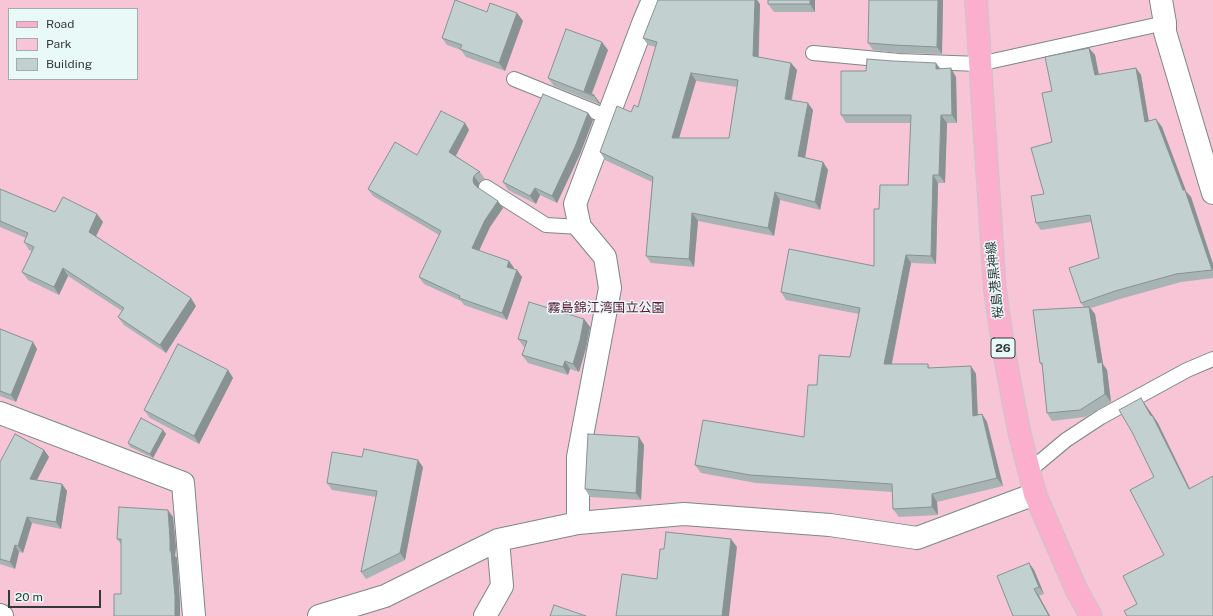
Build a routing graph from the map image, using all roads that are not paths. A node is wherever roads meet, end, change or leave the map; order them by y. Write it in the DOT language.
graph roads {
  1 [pos="653,0"];
  2 [pos="976,0"];
  3 [pos="1161,0"];
  4 [pos="1165,23"];
  5 [pos="813,53"];
  6 [pos="980,64"];
  7 [pos="514,79"];
  8 [pos="608,118"];
  9 [pos="486,187"];
  10 [pos="1213,193"];
  11 [pos="580,227"];
  12 [pos="1213,358"];
  13 [pos="0,413"];
  14 [pos="1029,470"];
  15 [pos="1035,494"];
  16 [pos="578,523"];
  17 [pos="498,540"];
  18 [pos="194,616"];
  19 [pos="319,616"];
  20 [pos="485,616"];
  21 [pos="1091,616"];
  1 -- 8 [label="street"];
  2 -- 6 [label="main road, 桜島港黒神線 / 26"];
  3 -- 4 [label="street"];
  4 -- 6 [label="lane"];
  4 -- 10 [label="street"];
  5 -- 6 [label="lane"];
  6 -- 14 [label="main road, 桜島港黒神線 / 26"];
  7 -- 8 [label="lane"];
  8 -- 11 [label="street"];
  9 -- 11 [label="lane"];
  11 -- 16 [label="street"];
  12 -- 14 [label="lane"];
  13 -- 18 [label="street"];
  14 -- 15 [label="main road, 桜島港黒神線 / 26"];
  15 -- 16 [label="street"];
  15 -- 21 [label="main road, 桜島港黒神線 / 26"];
  16 -- 17 [label="street"];
  17 -- 19 [label="street"];
  17 -- 20 [label="street"];
}
